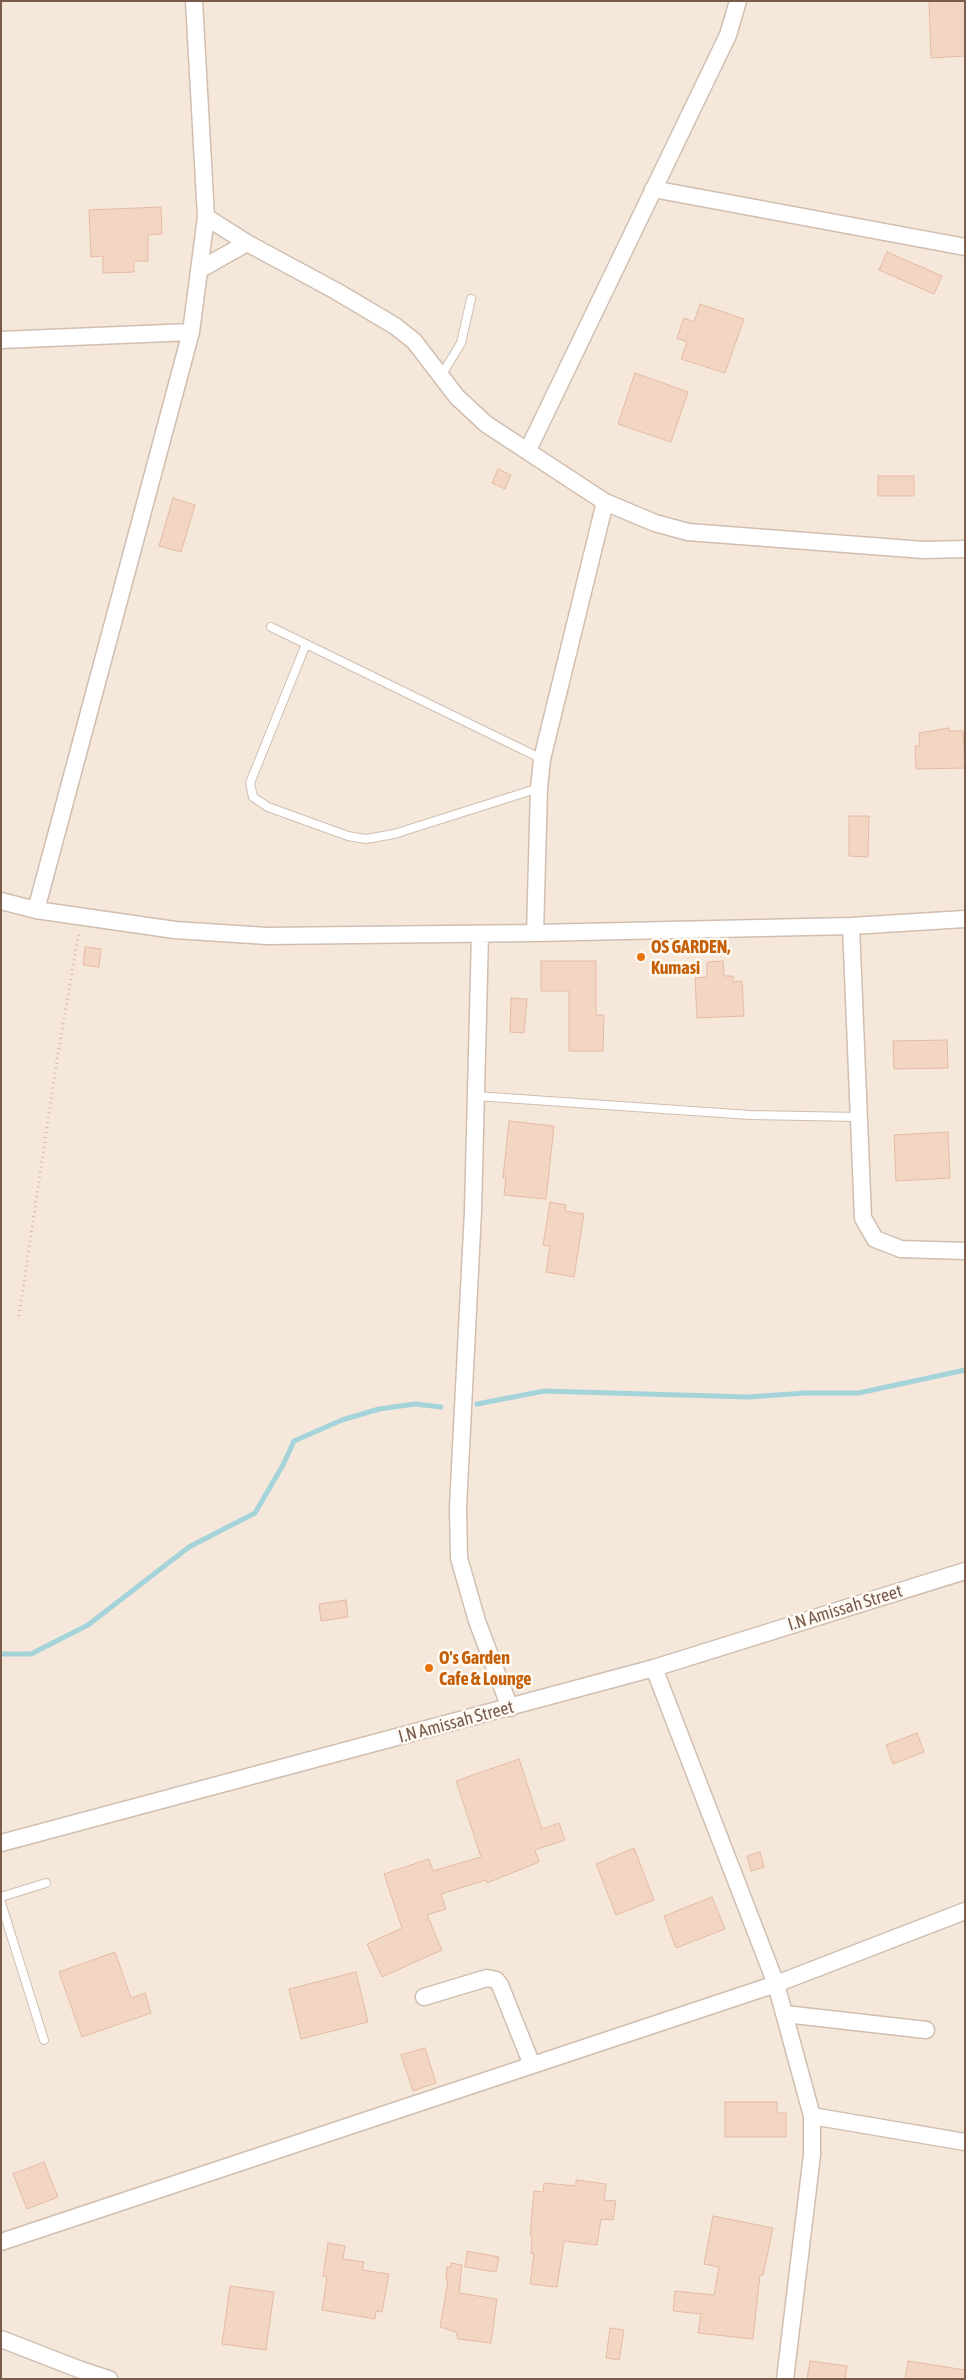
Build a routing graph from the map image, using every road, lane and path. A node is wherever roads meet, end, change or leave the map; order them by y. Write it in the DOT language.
graph roads {
  1 [pos="194,1"];
  2 [pos="738,1"];
  3 [pos="653,189"];
  4 [pos="206,217"];
  5 [pos="247,243"];
  6 [pos="965,247"];
  7 [pos="199,270"];
  8 [pos="471,299"];
  9 [pos="191,332"];
  10 [pos="1,340"];
  11 [pos="441,376"];
  12 [pos="528,450"];
  13 [pos="605,502"];
  14 [pos="965,549"];
  15 [pos="270,627"];
  16 [pos="306,644"];
  17 [pos="542,759"];
  18 [pos="539,788"];
  19 [pos="1,901"];
  20 [pos="36,910"];
  21 [pos="82,917"];
  22 [pos="965,919"];
  23 [pos="851,926"];
  24 [pos="535,933"];
  25 [pos="480,934"];
  26 [pos="476,1096"];
  27 [pos="859,1117"];
  28 [pos="965,1251"];
  29 [pos="20,1316"];
  30 [pos="965,1571"];
  31 [pos="654,1668"];
  32 [pos="510,1708"];
  33 [pos="1,1843"];
  34 [pos="46,1883"];
  35 [pos="1,1897"];
  36 [pos="1,1903"];
  37 [pos="965,1911"];
  38 [pos="776,1984"];
  39 [pos="424,1997"];
  40 [pos="785,2014"];
  41 [pos="926,2030"];
  42 [pos="44,2040"];
  43 [pos="532,2065"];
  44 [pos="812,2116"];
  45 [pos="965,2142"];
  46 [pos="1,2242"];
  47 [pos="1,2339"];
  48 [pos="109,2379"];
  49 [pos="785,2379"];
  1 -- 4 [label="street"];
  2 -- 3 [label="street"];
  3 -- 6 [label="street"];
  3 -- 12 [label="street"];
  4 -- 5 [label="street"];
  4 -- 7 [label="street"];
  5 -- 7 [label="street"];
  5 -- 11 [label="street"];
  7 -- 9 [label="street"];
  8 -- 11 [label="lane"];
  9 -- 10 [label="street"];
  9 -- 20 [label="street"];
  11 -- 12 [label="street"];
  12 -- 13 [label="street"];
  13 -- 14 [label="street"];
  13 -- 17 [label="street"];
  15 -- 16 [label="lane"];
  16 -- 17 [label="lane"];
  16 -- 18 [label="lane"];
  17 -- 18 [label="street"];
  18 -- 24 [label="street"];
  19 -- 20 [label="street"];
  20 -- 21 [label="street"];
  21 -- 25 [label="street"];
  21 -- 29 [label="path"];
  22 -- 23 [label="street"];
  23 -- 24 [label="street"];
  23 -- 27 [label="street"];
  24 -- 25 [label="street"];
  25 -- 26 [label="street"];
  26 -- 27 [label="lane"];
  26 -- 32 [label="street"];
  27 -- 28 [label="street"];
  30 -- 31 [label="street, I.N Amissah Street"];
  31 -- 32 [label="street, I.N Amissah Street"];
  31 -- 38 [label="street"];
  32 -- 33 [label="street, I.N Amissah Street"];
  34 -- 35 [label="lane"];
  36 -- 42 [label="lane"];
  37 -- 38 [label="street"];
  38 -- 40 [label="street"];
  38 -- 43 [label="street"];
  39 -- 43 [label="street"];
  40 -- 41 [label="street"];
  40 -- 44 [label="street"];
  43 -- 46 [label="street"];
  44 -- 45 [label="street"];
  44 -- 49 [label="street"];
  47 -- 48 [label="street"];
}
